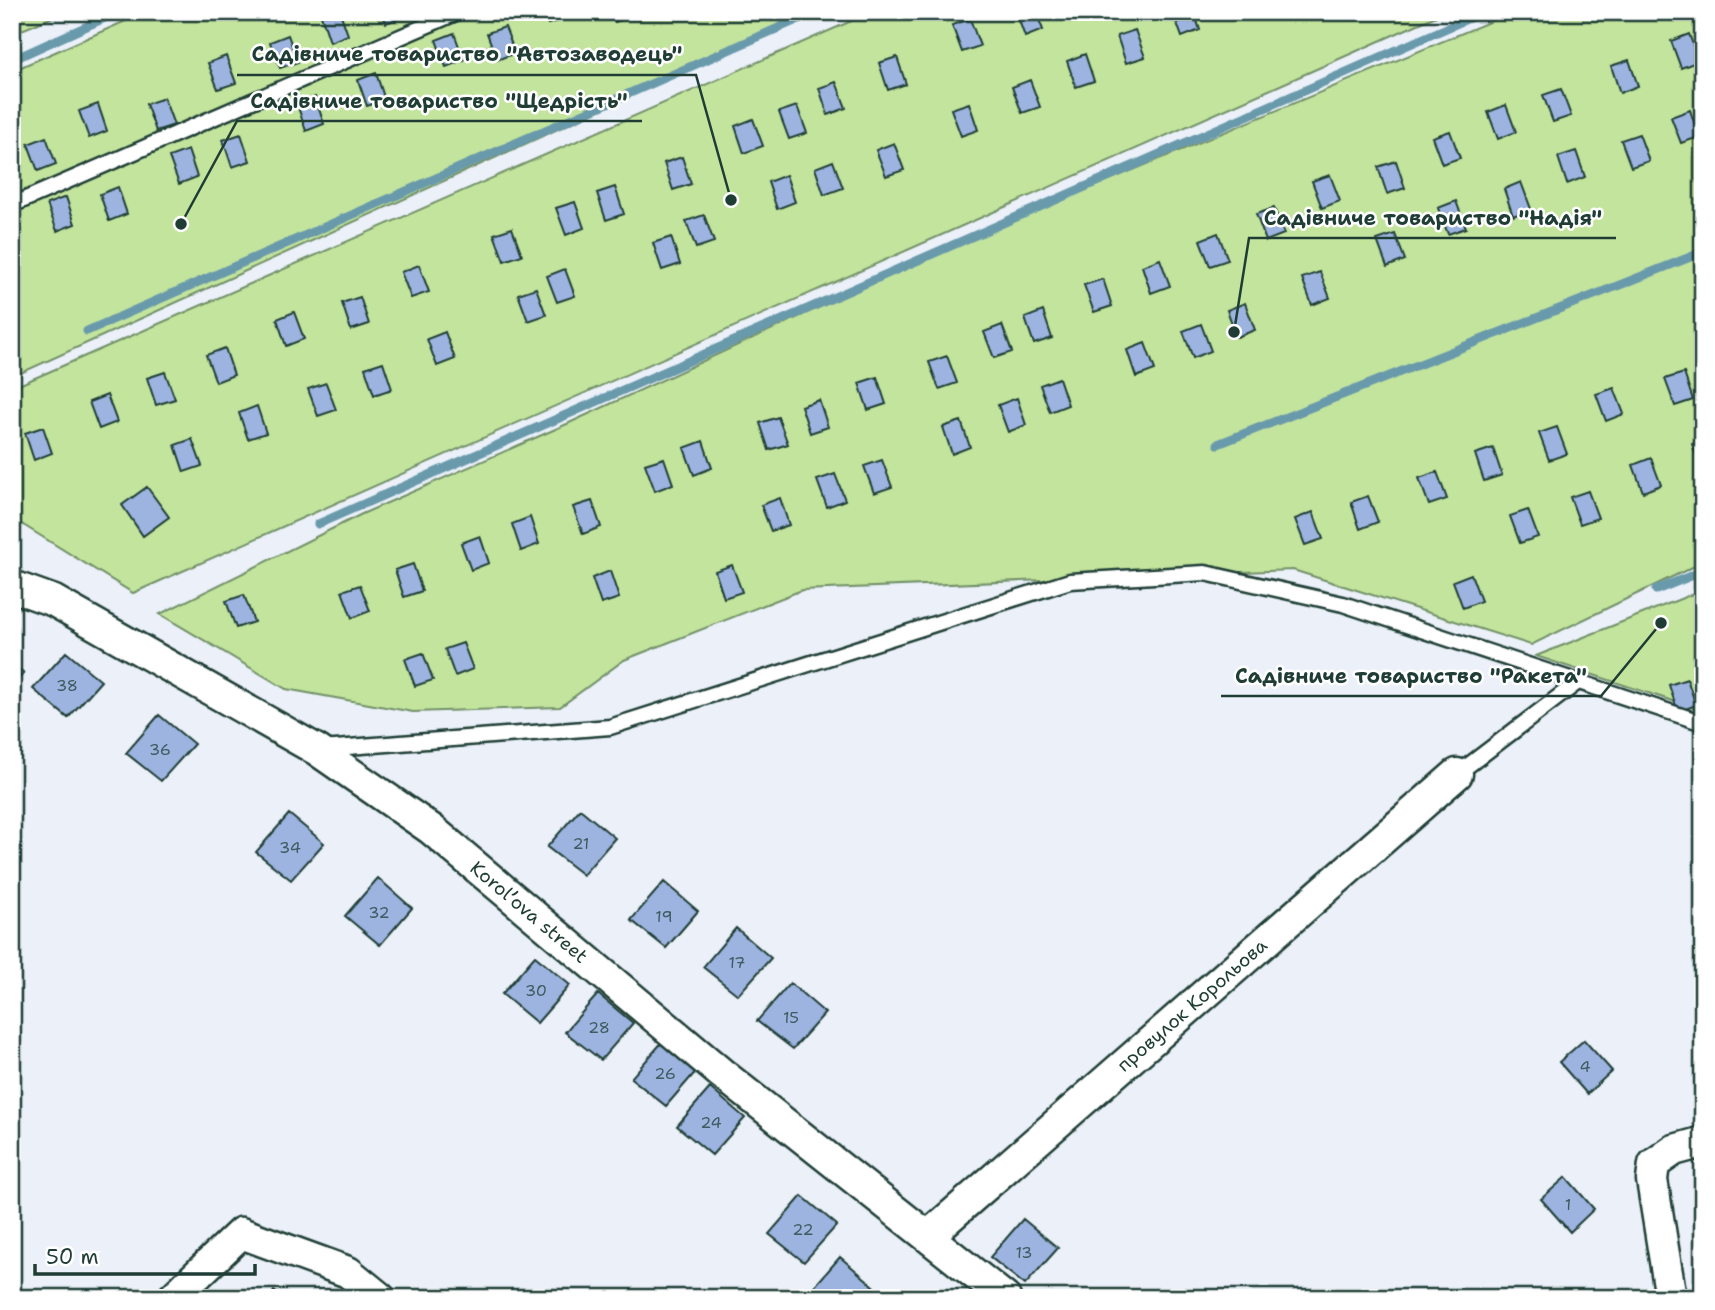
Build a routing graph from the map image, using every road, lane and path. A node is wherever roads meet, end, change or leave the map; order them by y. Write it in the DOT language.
graph roads {
  1 [pos="458,12"];
  2 [pos="12,205"];
  3 [pos="12,586"];
  4 [pos="1578,682"];
  5 [pos="1703,723"];
  6 [pos="317,750"];
  7 [pos="1457,774"];
  8 [pos="1703,1142"];
  9 [pos="928,1236"];
  10 [pos="173,1298"];
  11 [pos="380,1298"];
  12 [pos="1005,1298"];
  13 [pos="1671,1298"];
  1 -- 2 [label="lane"];
  3 -- 6 [label="street, Korolʹova street"];
  4 -- 5 [label="lane"];
  4 -- 6 [label="lane"];
  4 -- 7 [label="lane"];
  6 -- 9 [label="street, Korolʹova street"];
  7 -- 9 [label="street, провулок Корольова"];
  8 -- 13 [label="street"];
  9 -- 12 [label="street, Korolʹova street"];
  10 -- 11 [label="street"];
}
